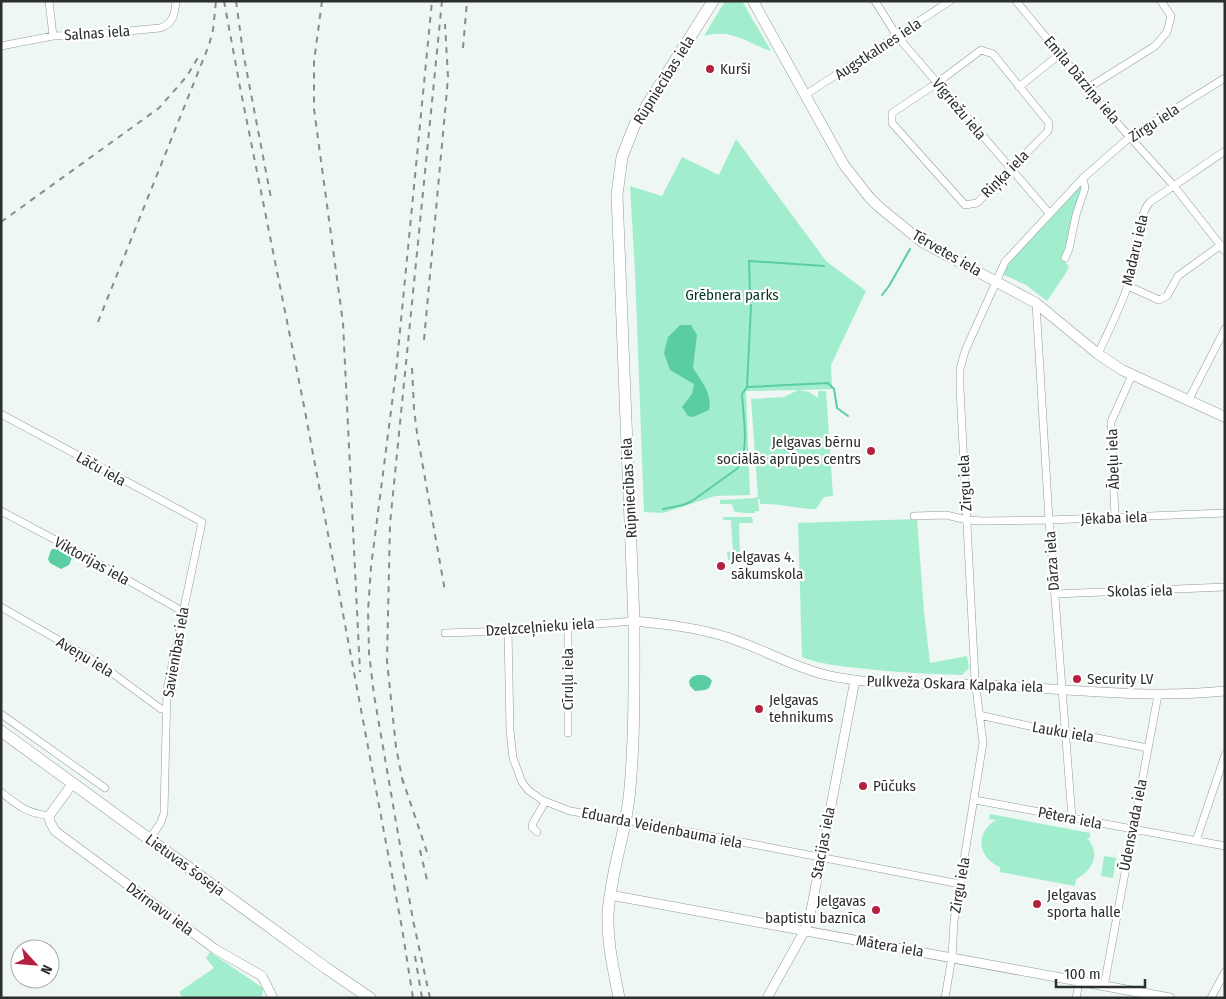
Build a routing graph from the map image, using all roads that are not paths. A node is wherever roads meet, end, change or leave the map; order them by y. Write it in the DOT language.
graph roads {
  1 [pos="49,1"];
  2 [pos="176,1"];
  3 [pos="713,1"];
  4 [pos="753,1"];
  5 [pos="875,1"];
  6 [pos="950,1"];
  7 [pos="1016,1"];
  8 [pos="1161,1"];
  9 [pos="53,36"];
  10 [pos="897,36"];
  11 [pos="1,46"];
  12 [pos="1060,54"];
  13 [pos="1225,78"];
  14 [pos="937,83"];
  15 [pos="1019,87"];
  16 [pos="1088,88"];
  17 [pos="805,95"];
  18 [pos="1130,137"];
  19 [pos="1225,151"];
  20 [pos="1010,169"];
  21 [pos="1083,178"];
  22 [pos="1174,186"];
  23 [pos="1049,213"];
  24 [pos="1223,248"];
  25 [pos="1065,258"];
  26 [pos="996,282"];
  27 [pos="1128,286"];
  28 [pos="1036,303"];
  29 [pos="1225,329"];
  30 [pos="1098,354"];
  31 [pos="1132,375"];
  32 [pos="1188,401"];
  33 [pos="1,414"];
  34 [pos="1225,417"];
  35 [pos="1,511"];
  36 [pos="1225,513"];
  37 [pos="914,516"];
  38 [pos="1115,518"];
  39 [pos="967,520"];
  40 [pos="1050,520"];
  41 [pos="202,522"];
  42 [pos="1225,587"];
  43 [pos="1055,594"];
  44 [pos="1,607"];
  45 [pos="182,611"];
  46 [pos="634,620"];
  47 [pos="568,626"];
  48 [pos="508,631"];
  49 [pos="445,633"];
  50 [pos="855,680"];
  51 [pos="975,685"];
  52 [pos="1063,689"];
  53 [pos="1225,691"];
  54 [pos="1158,695"];
  55 [pos="166,709"];
  56 [pos="1,714"];
  57 [pos="979,715"];
  58 [pos="1,731"];
  59 [pos="568,732"];
  60 [pos="1066,734"];
  61 [pos="1148,748"];
  62 [pos="1225,755"];
  63 [pos="82,771"];
  64 [pos="73,783"];
  65 [pos="105,788"];
  66 [pos="1,792"];
  67 [pos="975,800"];
  68 [pos="545,802"];
  69 [pos="49,816"];
  70 [pos="1072,818"];
  71 [pos="625,821"];
  72 [pos="1132,830"];
  73 [pos="537,832"];
  74 [pos="150,839"];
  75 [pos="1196,841"];
  76 [pos="1225,846"];
  77 [pos="820,858"];
  78 [pos="960,884"];
  79 [pos="610,895"];
  80 [pos="805,930"];
  81 [pos="952,957"];
  82 [pos="1225,972"];
  83 [pos="1104,986"];
  84 [pos="1078,988"];
  85 [pos="273,998"];
  86 [pos="370,998"];
  87 [pos="619,998"];
  88 [pos="767,998"];
  89 [pos="945,998"];
  90 [pos="1076,998"];
  91 [pos="1170,998"];
  92 [pos="1211,998"];
  1 -- 9 [label="street"];
  2 -- 9 [label="street, Salnas iela"];
  3 -- 46 [label="main road, Rūpniecības iela"];
  4 -- 17 [label="main road, Tērvetes iela"];
  5 -- 10 [label="street, Vīgriežu iela"];
  6 -- 10 [label="street, Augstkalnes iela"];
  7 -- 12 [label="street, Emīla Dārziņa iela"];
  8 -- 16 [label="street"];
  9 -- 11 [label="street, Salnas iela"];
  10 -- 14 [label="street, Vīgriežu iela"];
  10 -- 17 [label="street, Augstkalnes iela"];
  12 -- 15 [label="street"];
  12 -- 16 [label="street, Emīla Dārziņa iela"];
  13 -- 18 [label="street, Zirgu iela"];
  14 -- 15 [label="street, Riņķa iela"];
  14 -- 20 [label="street, Vīgriežu iela"];
  14 -- 20 [label="street, Riņķa iela"];
  15 -- 20 [label="street, Riņķa iela"];
  16 -- 18 [label="street, Emīla Dārziņa iela"];
  17 -- 26 [label="main road, Tērvetes iela"];
  18 -- 21 [label="street, Zirgu iela"];
  18 -- 22 [label="street, Emīla Dārziņa iela"];
  19 -- 22 [label="street, Madaru iela"];
  20 -- 23 [label="street, Vīgriežu iela"];
  21 -- 23 [label="street, Zirgu iela"];
  21 -- 25 [label="street"];
  22 -- 24 [label="street, Emīla Dārziņa iela"];
  22 -- 27 [label="street, Madaru iela"];
  23 -- 26 [label="street, Zirgu iela"];
  24 -- 27 [label="street"];
  26 -- 28 [label="main road, Tērvetes iela"];
  26 -- 39 [label="street, Zirgu iela"];
  27 -- 30 [label="street, Madaru iela"];
  28 -- 30 [label="main road, Tērvetes iela"];
  28 -- 40 [label="street, Dārza iela"];
  29 -- 32 [label="street"];
  30 -- 31 [label="main road, Tērvetes iela"];
  31 -- 32 [label="main road, Tērvetes iela"];
  31 -- 38 [label="street, Ābeļu iela"];
  32 -- 34 [label="main road, Tērvetes iela"];
  33 -- 41 [label="street, Lāču iela"];
  35 -- 45 [label="street, Viktorijas iela"];
  36 -- 38 [label="street, Jēkaba iela"];
  37 -- 39 [label="street, Jēkaba iela"];
  38 -- 40 [label="street, Jēkaba iela"];
  39 -- 40 [label="street, Jēkaba iela"];
  39 -- 51 [label="street, Zirgu iela"];
  40 -- 43 [label="street, Dārza iela"];
  41 -- 45 [label="street, Savienības iela"];
  42 -- 43 [label="street, Skolas iela"];
  43 -- 52 [label="street, Dārza iela"];
  44 -- 55 [label="street, Aveņu iela"];
  45 -- 55 [label="street, Savienības iela"];
  46 -- 47 [label="street, Dzelzceļnieku iela"];
  46 -- 50 [label="street, Pulkveža Oskara Kalpaka iela"];
  46 -- 71 [label="main road, Rūpniecības iela"];
  47 -- 48 [label="street, Dzelzceļnieku iela"];
  47 -- 59 [label="street, Cīruļu iela"];
  48 -- 49 [label="street, Dzelzceļnieku iela"];
  48 -- 68 [label="street, Eduarda Veidenbauma iela"];
  50 -- 51 [label="street, Pulkveža Oskara Kalpaka iela"];
  50 -- 77 [label="street, Stacijas iela"];
  51 -- 52 [label="street, Pulkveža Oskara Kalpaka iela"];
  51 -- 57 [label="street, Zirgu iela"];
  52 -- 54 [label="street, Pulkveža Oskara Kalpaka iela"];
  52 -- 60 [label="street, Dārza iela"];
  53 -- 54 [label="street, Pulkveža Oskara Kalpaka iela"];
  54 -- 61 [label="street, Ūdensvada iela"];
  55 -- 74 [label="street, Savienības iela"];
  56 -- 63 [label="street"];
  57 -- 60 [label="street, Lauku iela"];
  57 -- 67 [label="street, Zirgu iela"];
  58 -- 64 [label="main road, Lietuvas šoseja"];
  60 -- 61 [label="street, Lauku iela"];
  60 -- 70 [label="street, Dārza iela"];
  61 -- 72 [label="street, Ūdensvada iela"];
  62 -- 75 [label="street"];
  63 -- 64 [label="street"];
  63 -- 65 [label="street"];
  64 -- 69 [label="street"];
  64 -- 74 [label="main road, Lietuvas šoseja"];
  66 -- 69 [label="street"];
  67 -- 70 [label="street, Pētera iela"];
  67 -- 78 [label="street, Zirgu iela"];
  68 -- 71 [label="street, Eduarda Veidenbauma iela"];
  68 -- 73 [label="street"];
  69 -- 85 [label="street, Dzirnavu iela"];
  70 -- 72 [label="street, Pētera iela"];
  71 -- 77 [label="street, Eduarda Veidenbauma iela"];
  71 -- 79 [label="main road, Rūpniecības iela"];
  72 -- 75 [label="street, Pētera iela"];
  72 -- 83 [label="street, Ūdensvada iela"];
  74 -- 86 [label="main road, Lietuvas šoseja"];
  75 -- 76 [label="street, Pētera iela"];
  77 -- 78 [label="street, Eduarda Veidenbauma iela"];
  77 -- 80 [label="street, Stacijas iela"];
  78 -- 81 [label="street, Zirgu iela"];
  79 -- 80 [label="street, Mātera iela"];
  79 -- 87 [label="main road, Rūpniecības iela"];
  80 -- 81 [label="street, Mātera iela"];
  80 -- 88 [label="street, Stacijas iela"];
  81 -- 83 [label="street, Mātera iela"];
  81 -- 89 [label="street, Zirgu iela"];
  82 -- 92 [label="street"];
  83 -- 91 [label="street, Mātera iela"];
  84 -- 90 [label="street"];
}
